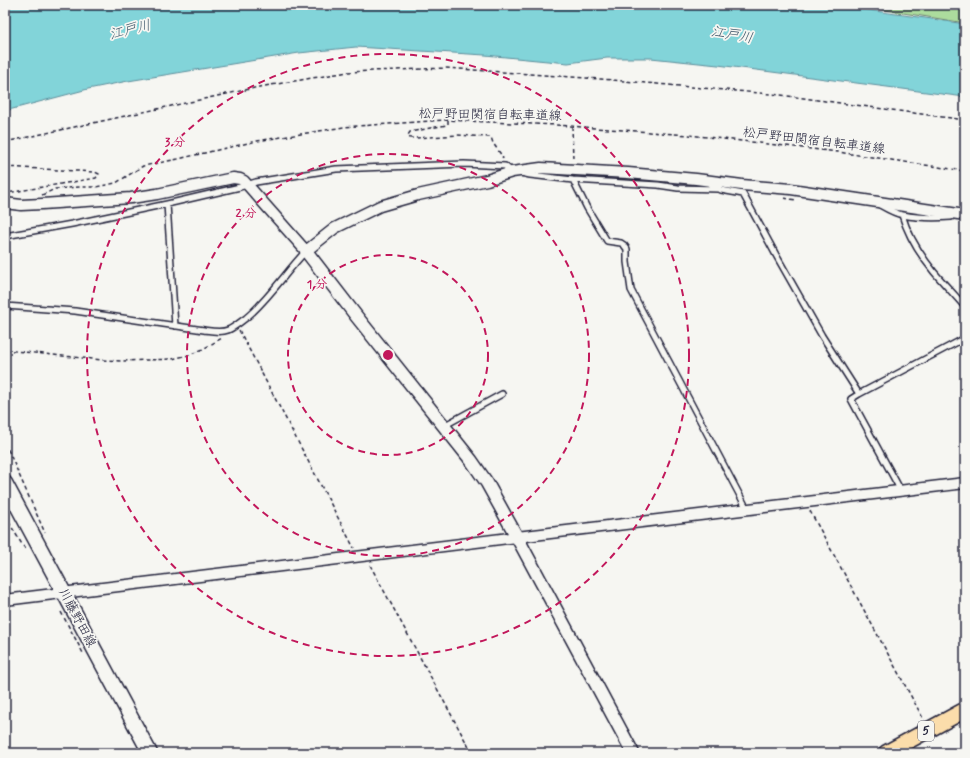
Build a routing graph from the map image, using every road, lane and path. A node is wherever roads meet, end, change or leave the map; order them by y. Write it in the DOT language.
graph roads {
  1 [pos="448,120"];
  2 [pos="965,120"];
  3 [pos="572,126"];
  4 [pos="5,142"];
  5 [pos="503,166"];
  6 [pos="5,167"];
  7 [pos="965,171"];
  8 [pos="516,172"];
  9 [pos="573,175"];
  10 [pos="702,180"];
  11 [pos="247,185"];
  12 [pos="721,190"];
  13 [pos="5,194"];
  14 [pos="38,196"];
  15 [pos="874,201"];
  16 [pos="5,203"];
  17 [pos="167,204"];
  18 [pos="902,215"];
  19 [pos="965,215"];
  20 [pos="5,236"];
  21 [pos="306,251"];
  22 [pos="5,306"];
  23 [pos="965,307"];
  24 [pos="175,326"];
  25 [pos="242,327"];
  26 [pos="226,336"];
  27 [pos="965,338"];
  28 [pos="5,350"];
  29 [pos="502,394"];
  30 [pos="859,394"];
  31 [pos="444,426"];
  32 [pos="5,483"];
  33 [pos="965,483"];
  34 [pos="901,491"];
  35 [pos="805,502"];
  36 [pos="747,509"];
  37 [pos="517,537"];
  38 [pos="362,556"];
  39 [pos="63,592"];
  40 [pos="5,600"];
  41 [pos="965,710"];
  42 [pos="925,722"];
  43 [pos="150,753"];
  44 [pos="472,753"];
  45 [pos="633,753"];
  46 [pos="886,753"];
  1 -- 3 [label="path, 松戸野田関宿自転車道線"];
  1 -- 5 [label="path"];
  1 -- 14 [label="path, 松戸野田関宿自転車道線"];
  2 -- 4 [label="path"];
  3 -- 7 [label="path, 松戸野田関宿自転車道線"];
  3 -- 9 [label="path"];
  5 -- 8 [label="lane"];
  5 -- 11 [label="lane"];
  6 -- 13 [label="path"];
  8 -- 9 [label="street"];
  8 -- 21 [label="street"];
  9 -- 10 [label="street"];
  9 -- 12 [label="lane"];
  9 -- 36 [label="lane"];
  10 -- 12 [label="lane"];
  10 -- 15 [label="street"];
  11 -- 16 [label="street"];
  11 -- 17 [label="lane"];
  11 -- 21 [label="street"];
  12 -- 30 [label="lane"];
  15 -- 18 [label="lane"];
  15 -- 19 [label="street"];
  17 -- 20 [label="lane"];
  17 -- 24 [label="lane"];
  18 -- 19 [label="lane"];
  18 -- 23 [label="lane"];
  21 -- 24 [label="lane"];
  21 -- 31 [label="street"];
  22 -- 24 [label="lane"];
  25 -- 38 [label="path"];
  26 -- 28 [label="path"];
  27 -- 30 [label="lane"];
  29 -- 31 [label="lane"];
  30 -- 34 [label="lane"];
  31 -- 37 [label="street"];
  32 -- 39 [label="main road, 川藤野田線"];
  33 -- 34 [label="street"];
  34 -- 35 [label="street"];
  35 -- 36 [label="street"];
  35 -- 42 [label="path"];
  36 -- 37 [label="street"];
  37 -- 38 [label="street"];
  37 -- 45 [label="street"];
  38 -- 39 [label="street"];
  38 -- 44 [label="path"];
  39 -- 40 [label="street"];
  39 -- 43 [label="main road, 川藤野田線"];
  41 -- 46 [label="main road, 5"];
}
